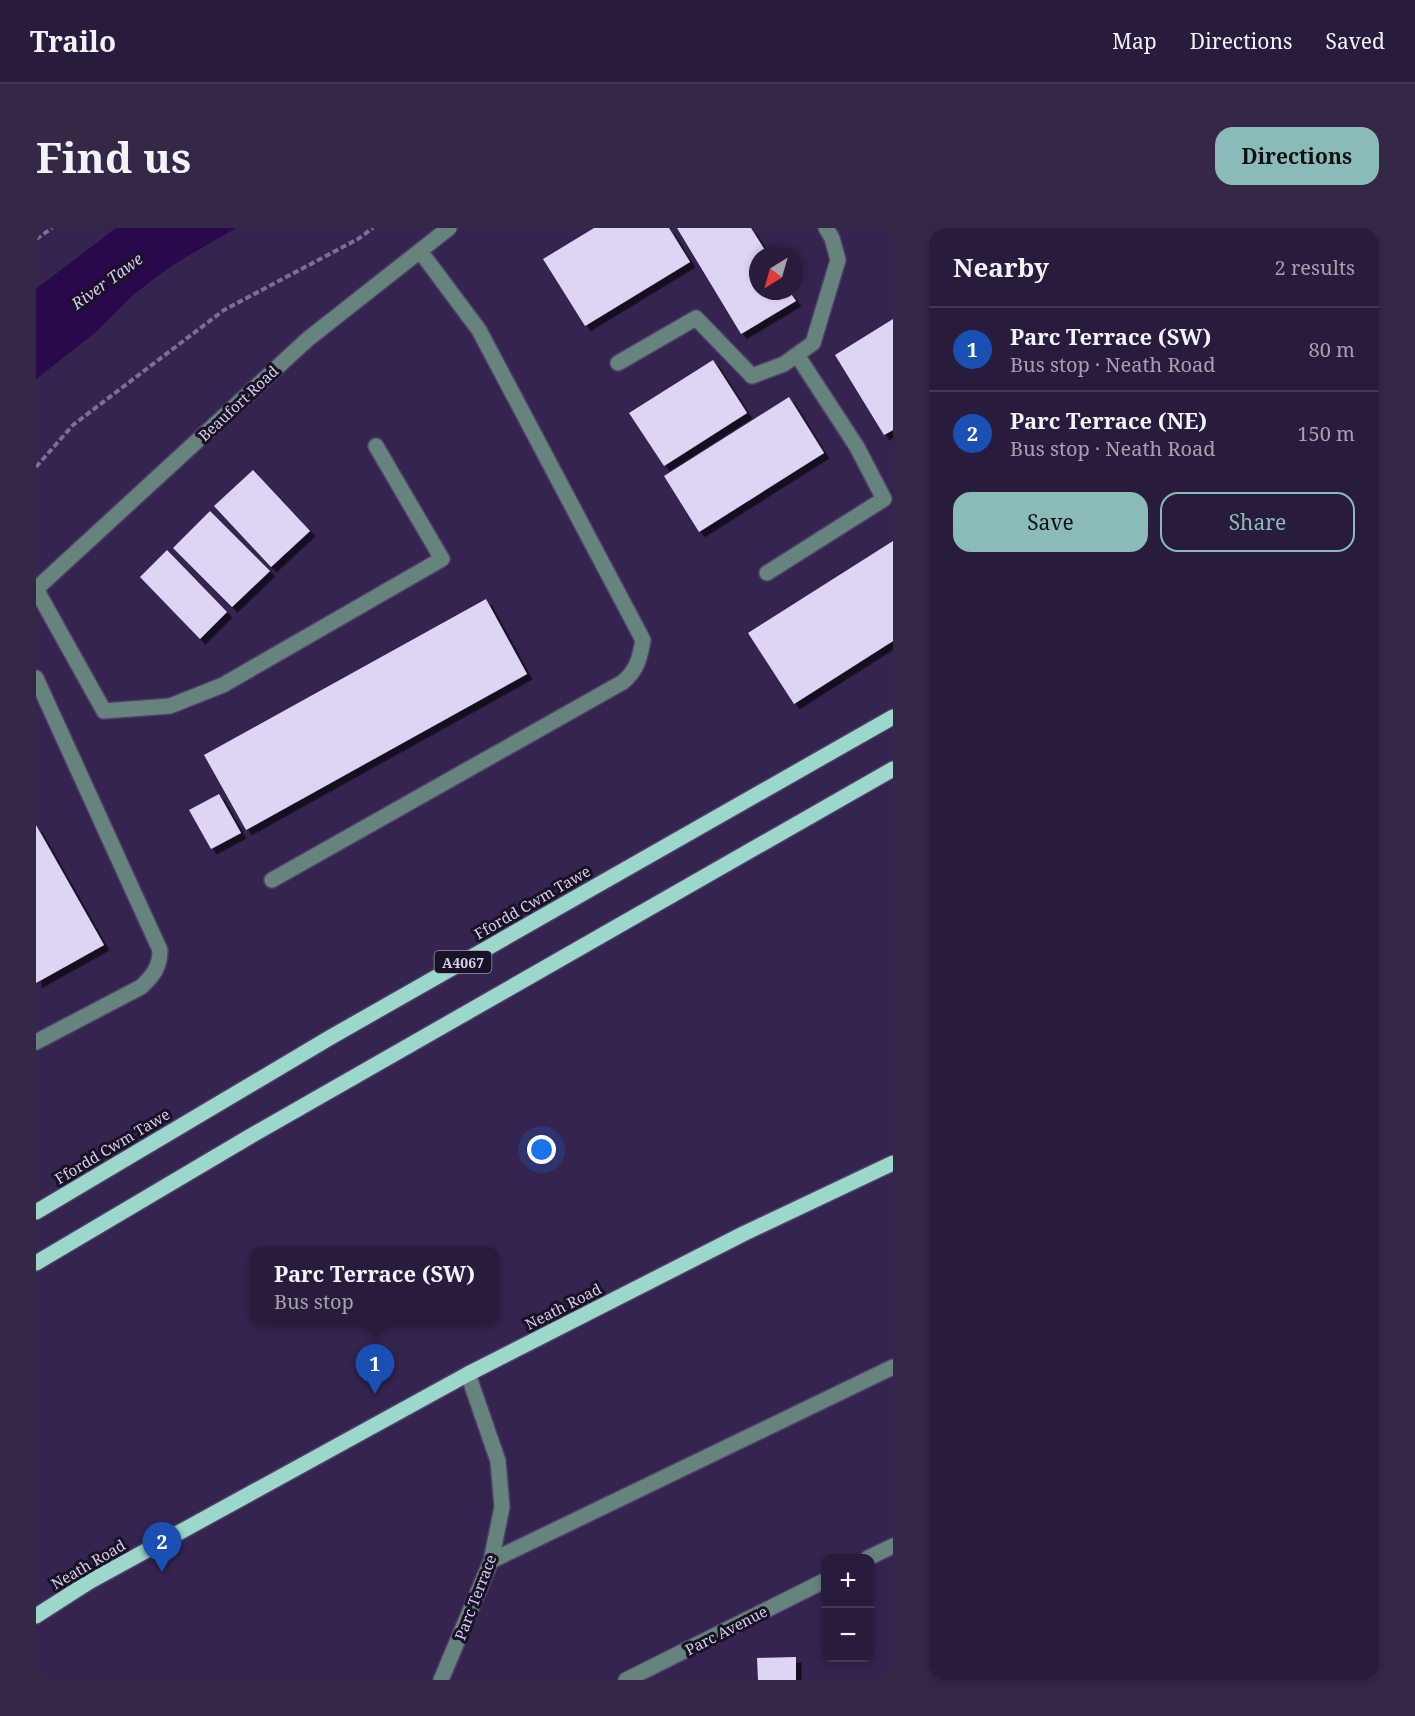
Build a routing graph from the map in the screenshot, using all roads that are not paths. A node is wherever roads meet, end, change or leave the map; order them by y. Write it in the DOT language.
graph roads {
  1 [pos="449,228"];
  2 [pos="826,228"];
  3 [pos="420,251"];
  4 [pos="797,355"];
  5 [pos="618,363"];
  6 [pos="376,446"];
  7 [pos="888,496"];
  8 [pos="767,573"];
  9 [pos="36,589"];
  10 [pos="36,678"];
  11 [pos="893,717"];
  12 [pos="893,769"];
  13 [pos="272,880"];
  14 [pos="36,1042"];
  15 [pos="893,1163"];
  16 [pos="36,1212"];
  17 [pos="36,1263"];
  18 [pos="893,1367"];
  19 [pos="468,1374"];
  20 [pos="893,1546"];
  21 [pos="875,1555"];
  22 [pos="491,1561"];
  23 [pos="821,1582"];
  24 [pos="36,1616"];
  25 [pos="441,1680"];
  26 [pos="626,1680"];
  1 -- 3 [label="street, Beaufort Road"];
  2 -- 4 [label="street"];
  3 -- 9 [label="street, Beaufort Road"];
  3 -- 13 [label="street"];
  4 -- 5 [label="street"];
  4 -- 7 [label="street"];
  6 -- 9 [label="street"];
  7 -- 8 [label="street"];
  10 -- 14 [label="street"];
  11 -- 16 [label="main road, Ffordd Cwm Tawe / A4067"];
  12 -- 17 [label="main road, A4067"];
  15 -- 19 [label="main road, Neath Road"];
  18 -- 22 [label="street"];
  19 -- 22 [label="street, Parc Terrace"];
  19 -- 24 [label="main road, Neath Road"];
  20 -- 21 [label="street"];
  22 -- 25 [label="street, Parc Terrace"];
  23 -- 26 [label="street, Parc Avenue"];
}
